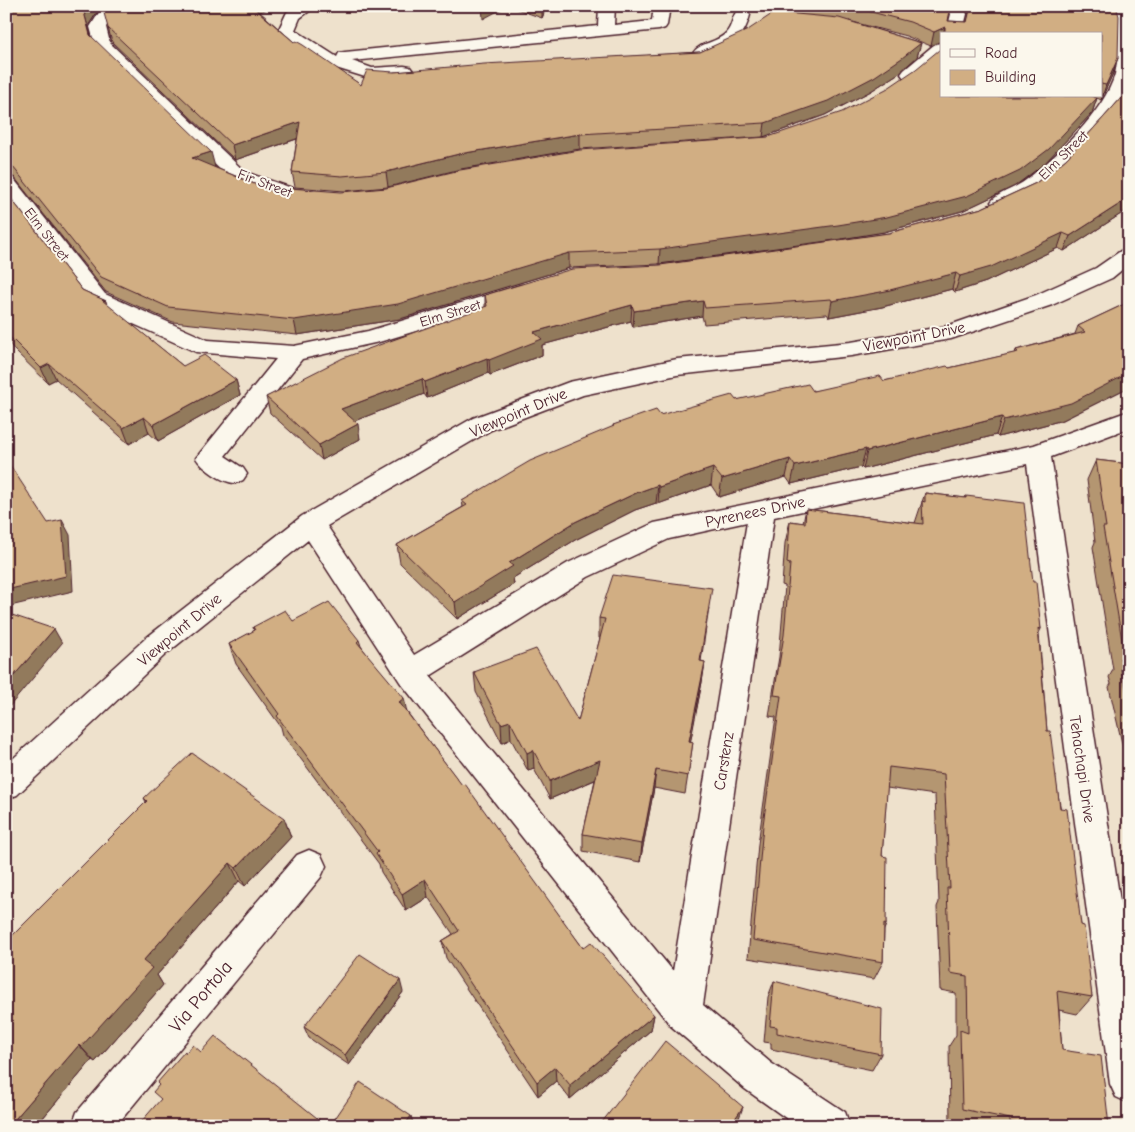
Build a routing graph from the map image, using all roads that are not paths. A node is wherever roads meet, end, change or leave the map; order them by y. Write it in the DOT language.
graph roads {
  1 [pos="111,6"];
  2 [pos="308,6"];
  3 [pos="607,6"];
  4 [pos="662,6"];
  5 [pos="955,6"];
  6 [pos="1116,6"];
  7 [pos="738,11"];
  8 [pos="762,17"];
  9 [pos="1126,30"];
  10 [pos="606,31"];
  11 [pos="954,32"];
  12 [pos="933,52"];
  13 [pos="687,56"];
  14 [pos="326,59"];
  15 [pos="418,71"];
  16 [pos="899,82"];
  17 [pos="6,182"];
  18 [pos="344,199"];
  19 [pos="987,209"];
  20 [pos="1129,254"];
  21 [pos="543,285"];
  22 [pos="294,353"];
  23 [pos="1129,419"];
  24 [pos="1038,453"];
  25 [pos="234,474"];
  26 [pos="762,509"];
  27 [pos="311,523"];
  28 [pos="410,673"];
  29 [pos="6,785"];
  30 [pos="309,866"];
  31 [pos="684,1013"];
  32 [pos="1129,1084"];
  33 [pos="92,1126"];
  34 [pos="831,1126"];
  1 -- 18 [label="street, Fir Street"];
  2 -- 14 [label="street"];
  3 -- 10 [label="street"];
  4 -- 10 [label="street"];
  5 -- 11 [label="street"];
  6 -- 9 [label="street, Elm Street"];
  7 -- 8 [label="street"];
  7 -- 13 [label="street"];
  9 -- 19 [label="street, Elm Street"];
  10 -- 14 [label="street"];
  12 -- 16 [label="street"];
  14 -- 15 [label="street"];
  17 -- 22 [label="street, Elm Street"];
  20 -- 27 [label="street, Viewpoint Drive"];
  21 -- 22 [label="street, Elm Street"];
  22 -- 25 [label="street"];
  23 -- 24 [label="street, Pyrenees Drive"];
  24 -- 26 [label="street, Pyrenees Drive"];
  24 -- 32 [label="street, Tehachapi Drive"];
  26 -- 28 [label="street, Pyrenees Drive"];
  26 -- 31 [label="street, Carstenz"];
  27 -- 28 [label="street"];
  27 -- 29 [label="street, Viewpoint Drive"];
  28 -- 31 [label="street"];
  30 -- 33 [label="street, Via Portola"];
  31 -- 34 [label="street"];
}
